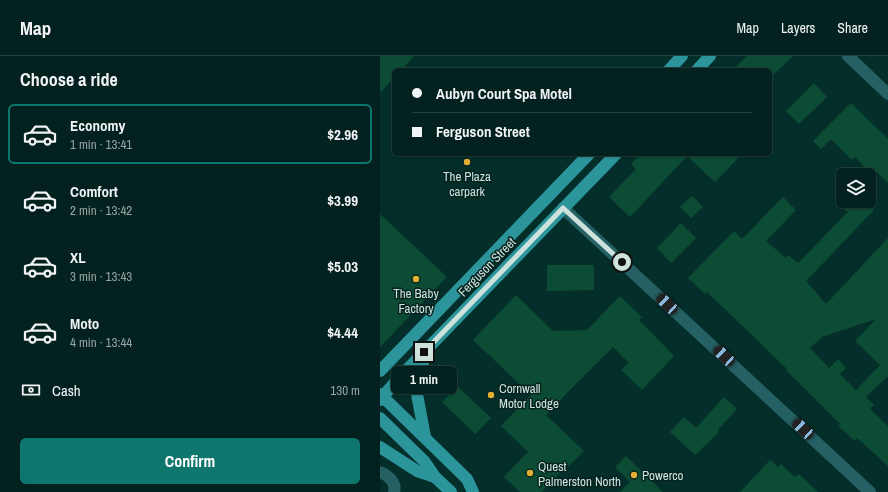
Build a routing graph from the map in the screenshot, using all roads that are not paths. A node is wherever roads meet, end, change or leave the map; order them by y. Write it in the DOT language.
graph roads {
  1 [pos="682,56"];
  2 [pos="710,56"];
  3 [pos="848,56"];
  4 [pos="671,68"];
  5 [pos="699,68"];
  6 [pos="888,94"];
  7 [pos="587,156"];
  8 [pos="614,156"];
  9 [pos="563,208"];
  10 [pos="424,352"];
  11 [pos="380,371"];
  12 [pos="381,397"];
  13 [pos="380,418"];
  14 [pos="425,437"];
  15 [pos="380,447"];
  16 [pos="380,472"];
  17 [pos="436,477"];
  18 [pos="394,492"];
  19 [pos="451,492"];
  20 [pos="473,492"];
  21 [pos="870,492"];
  1 -- 4 [label="main road"];
  2 -- 5 [label="main road"];
  3 -- 6 [label="street"];
  7 -- 11 [label="main road, Ferguson Street"];
  8 -- 9 [label="main road, Ferguson Street"];
  9 -- 10 [label="main road, Ferguson Street"];
  9 -- 21 [label="street"];
  10 -- 12 [label="main road, Ferguson Street"];
  10 -- 14 [label="main road"];
  12 -- 14 [label="main road"];
  13 -- 17 [label="main road"];
  14 -- 20 [label="main road"];
  15 -- 17 [label="main road"];
  16 -- 18 [label="street"];
  17 -- 19 [label="main road"];
}
